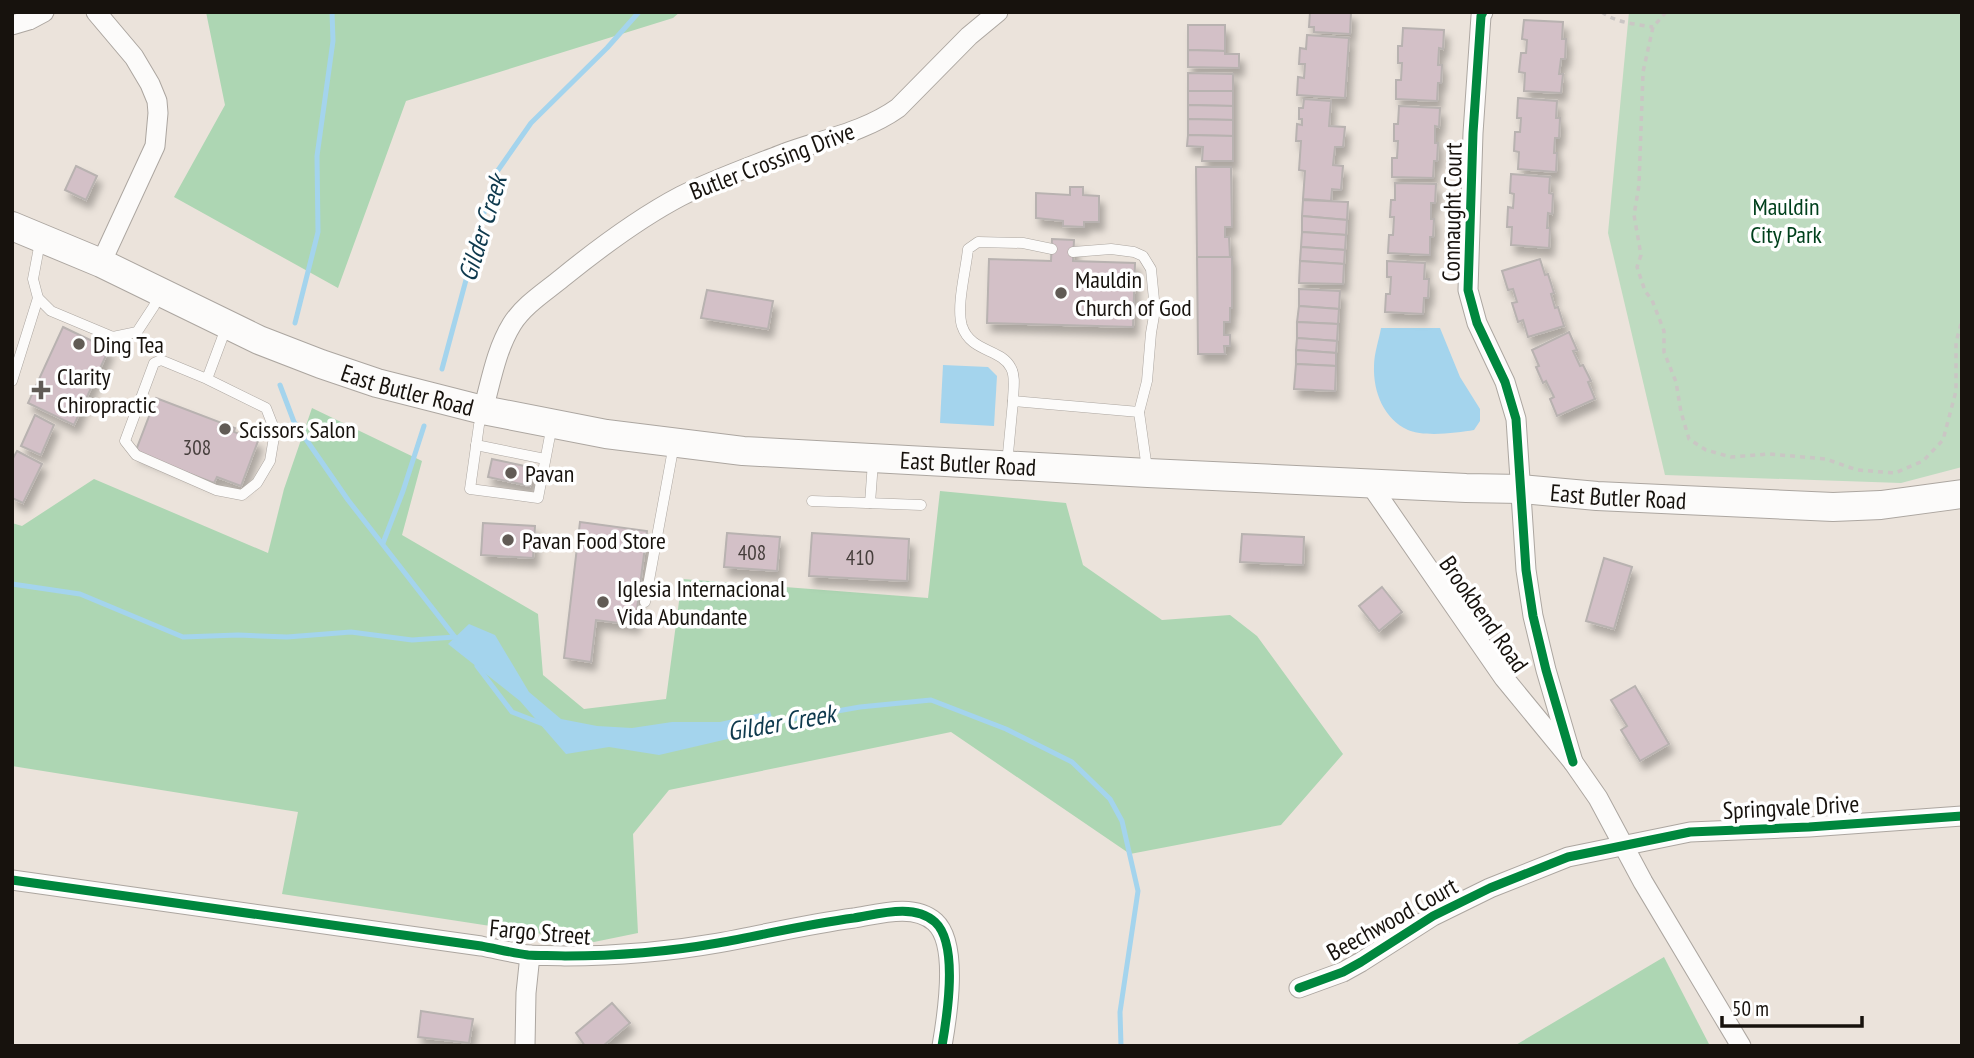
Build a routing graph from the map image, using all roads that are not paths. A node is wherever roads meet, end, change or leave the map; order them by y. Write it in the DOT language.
graph roads {
  1 [pos="44,12"];
  2 [pos="96,12"];
  3 [pos="998,12"];
  4 [pos="1483,12"];
  5 [pos="12,25"];
  6 [pos="12,226"];
  7 [pos="41,238"];
  8 [pos="1052,249"];
  9 [pos="1073,252"];
  10 [pos="101,263"];
  11 [pos="159,292"];
  12 [pos="38,298"];
  13 [pos="227,324"];
  14 [pos="207,379"];
  15 [pos="12,381"];
  16 [pos="1013,401"];
  17 [pos="483,410"];
  18 [pos="1139,412"];
  19 [pos="552,424"];
  20 [pos="674,443"];
  21 [pos="476,446"];
  22 [pos="874,458"];
  23 [pos="545,459"];
  24 [pos="1007,465"];
  25 [pos="1148,473"];
  26 [pos="1370,484"];
  27 [pos="1521,489"];
  28 [pos="1962,494"];
  29 [pos="812,501"];
  30 [pos="870,503"];
  31 [pos="921,505"];
  32 [pos="645,602"];
  33 [pos="1573,762"];
  34 [pos="1962,816"];
  35 [pos="1623,845"];
  36 [pos="12,880"];
  37 [pos="530,955"];
  38 [pos="1299,988"];
  39 [pos="525,1046"];
  40 [pos="942,1046"];
  41 [pos="1741,1046"];
  1 -- 5 [label="street"];
  2 -- 10 [label="street"];
  3 -- 17 [label="street, Butler Crossing Drive"];
  4 -- 27 [label="street, Connaught Court"];
  6 -- 7 [label="main road, East Butler Road"];
  7 -- 10 [label="main road, East Butler Road"];
  7 -- 12 [label="lane"];
  8 -- 16 [label="lane"];
  9 -- 18 [label="lane"];
  10 -- 11 [label="main road, East Butler Road"];
  11 -- 12 [label="lane"];
  11 -- 13 [label="main road, East Butler Road"];
  12 -- 15 [label="lane"];
  13 -- 14 [label="lane"];
  13 -- 17 [label="main road, East Butler Road"];
  14 -- 14 [label="lane"];
  16 -- 18 [label="lane"];
  16 -- 24 [label="lane"];
  17 -- 19 [label="main road, East Butler Road"];
  17 -- 21 [label="lane"];
  18 -- 25 [label="lane"];
  19 -- 20 [label="main road, East Butler Road"];
  19 -- 23 [label="lane"];
  20 -- 22 [label="main road, East Butler Road"];
  20 -- 32 [label="lane"];
  21 -- 23 [label="lane"];
  21 -- 23 [label="lane"];
  22 -- 24 [label="main road, East Butler Road"];
  22 -- 30 [label="lane"];
  24 -- 25 [label="main road, East Butler Road"];
  25 -- 26 [label="main road, East Butler Road"];
  26 -- 27 [label="main road, East Butler Road"];
  26 -- 33 [label="street, Brookbend Road"];
  27 -- 28 [label="main road, East Butler Road"];
  27 -- 33 [label="street, Brookbend Road"];
  29 -- 30 [label="lane"];
  30 -- 31 [label="lane"];
  33 -- 35 [label="street, Brookbend Road"];
  34 -- 35 [label="street, Springvale Drive"];
  35 -- 38 [label="street, Beechwood Court"];
  35 -- 41 [label="street, Brookbend Road"];
  36 -- 37 [label="street, Fargo Street"];
  37 -- 39 [label="street"];
  37 -- 40 [label="street, Fargo Street"];
}
